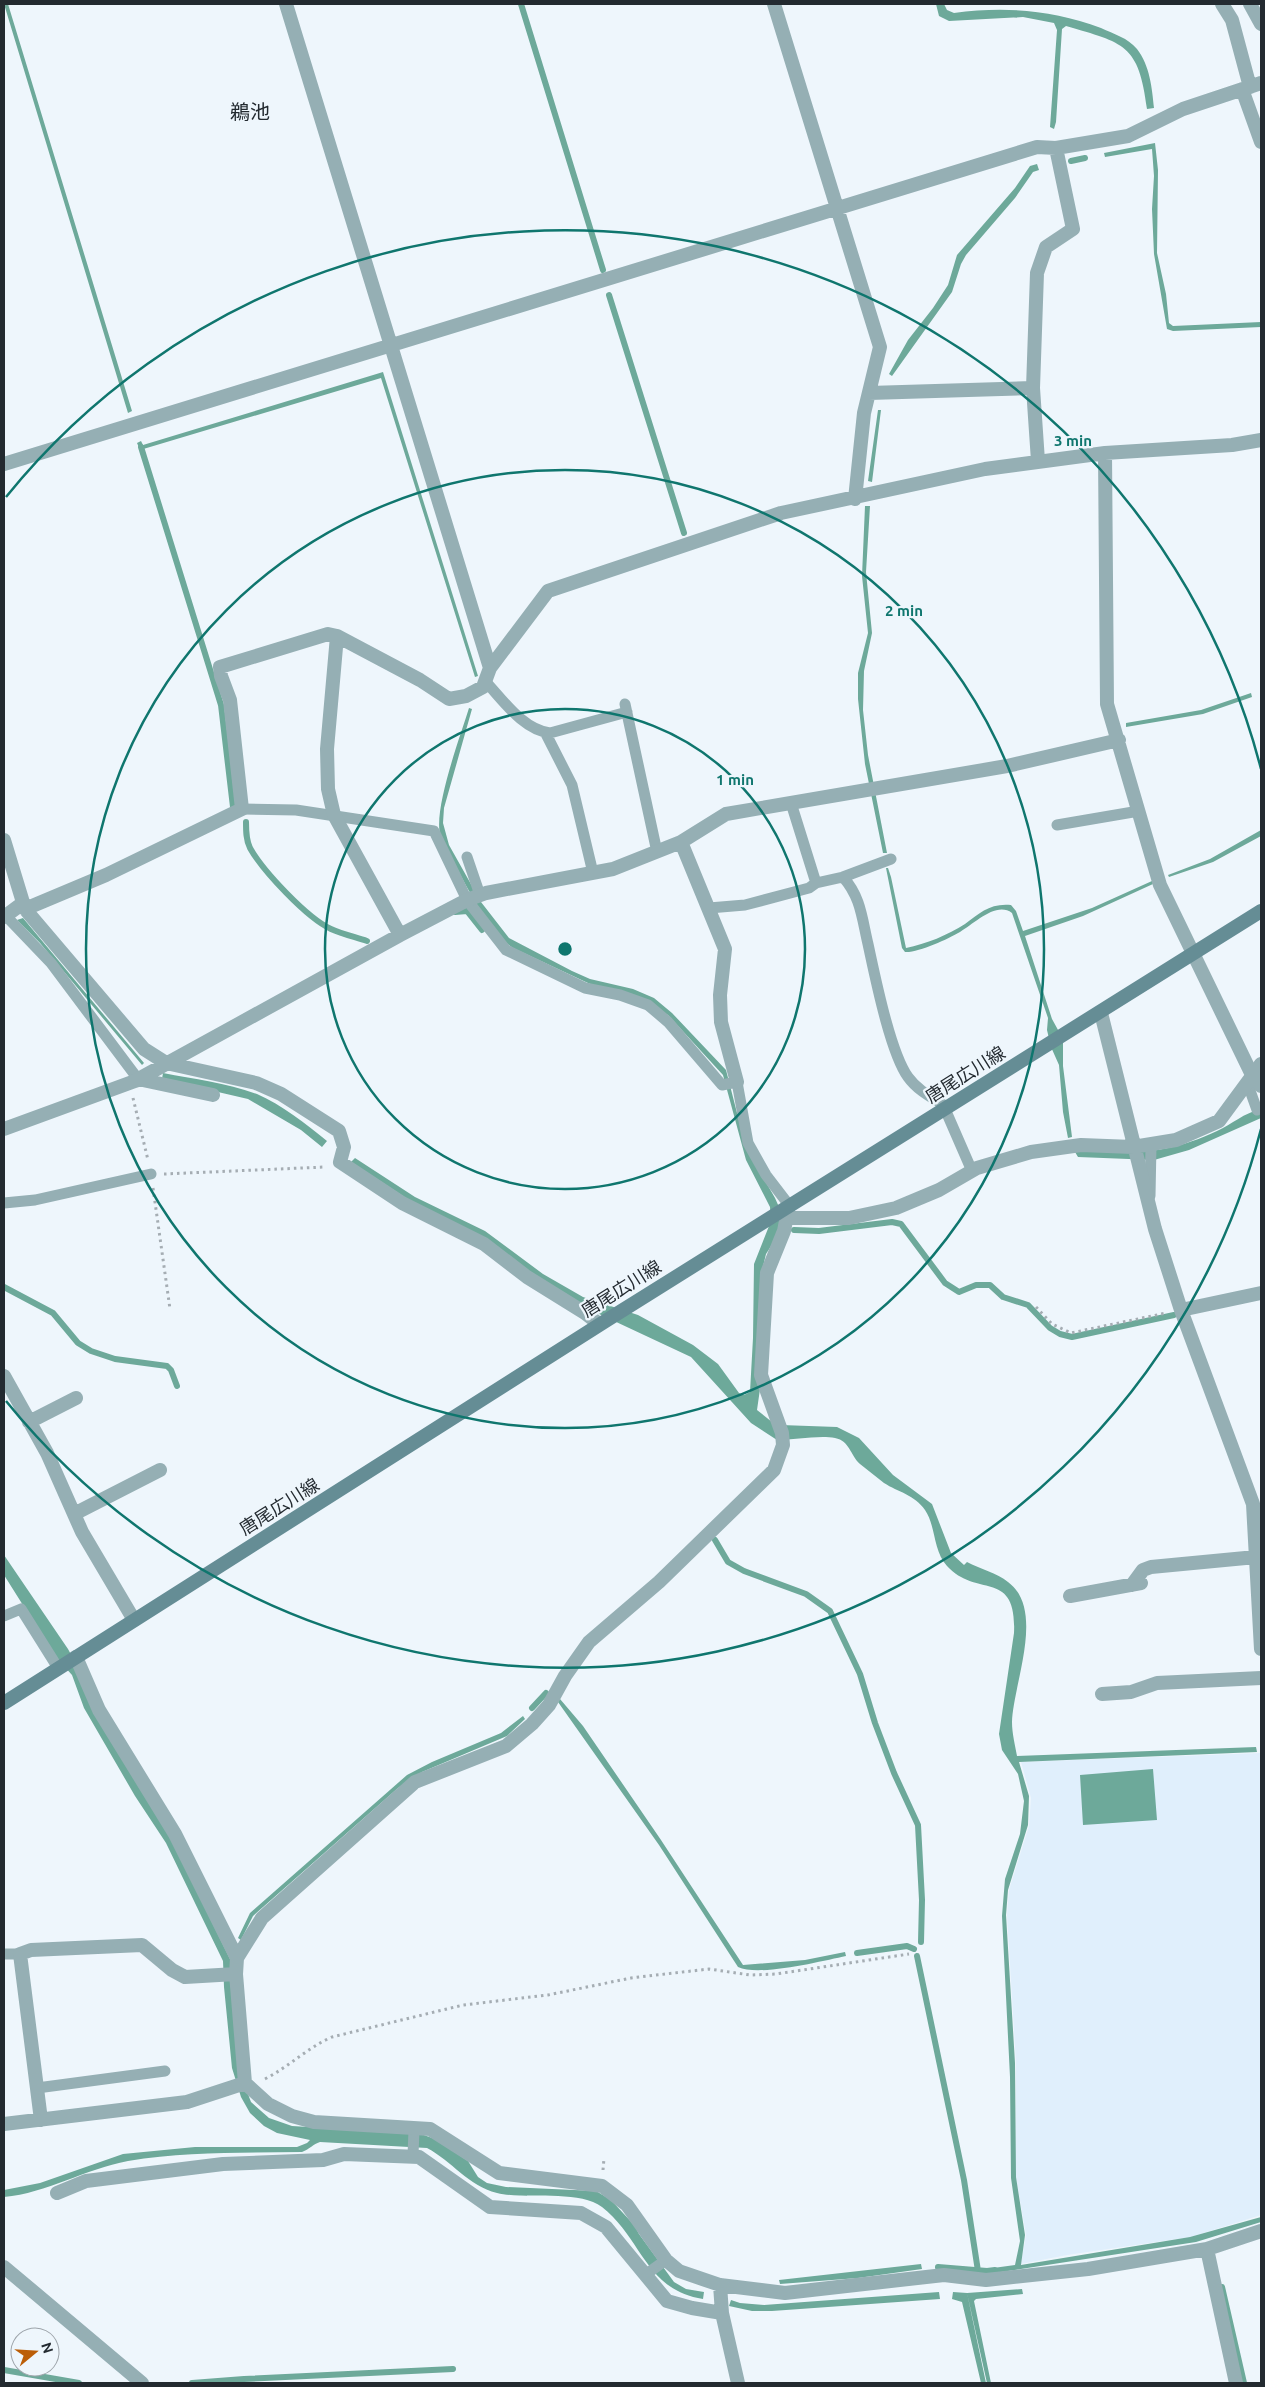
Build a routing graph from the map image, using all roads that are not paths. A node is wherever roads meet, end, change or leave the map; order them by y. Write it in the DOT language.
graph roads {
  1 [pos="286,4"];
  2 [pos="774,4"];
  3 [pos="1222,4"];
  4 [pos="1250,4"];
  5 [pos="1261,24"];
  6 [pos="1251,86"];
  7 [pos="1261,142"];
  8 [pos="1056,148"];
  9 [pos="838,208"];
  10 [pos="389,346"];
  11 [pos="1033,388"];
  12 [pos="869,393"];
  13 [pos="1261,440"];
  14 [pos="1105,453"];
  15 [pos="1038,461"];
  16 [pos="4,464"];
  17 [pos="855,499"];
  18 [pos="337,636"];
  19 [pos="487,675"];
  20 [pos="545,732"];
  21 [pos="1119,740"];
  22 [pos="791,803"];
  23 [pos="242,809"];
  24 [pos="1138,811"];
  25 [pos="334,815"];
  26 [pos="1057,826"];
  27 [pos="4,840"];
  28 [pos="681,842"];
  29 [pos="657,852"];
  30 [pos="467,857"];
  31 [pos="891,859"];
  32 [pos="593,873"];
  33 [pos="843,877"];
  34 [pos="816,883"];
  35 [pos="480,895"];
  36 [pos="467,900"];
  37 [pos="24,906"];
  38 [pos="709,908"];
  39 [pos="1261,911"];
  40 [pos="5,916"];
  41 [pos="400,935"];
  42 [pos="1192,954"];
  43 [pos="1101,1012"];
  44 [pos="166,1063"];
  45 [pos="1261,1064"];
  46 [pos="134,1081"];
  47 [pos="1254,1081"];
  48 [pos="736,1082"];
  49 [pos="213,1094"];
  50 [pos="946,1108"];
  51 [pos="1257,1110"];
  52 [pos="4,1129"];
  53 [pos="1143,1153"];
  54 [pos="972,1171"];
  55 [pos="151,1174"];
  56 [pos="4,1203"];
  57 [pos="785,1211"];
  58 [pos="1261,1293"];
  59 [pos="1181,1310"];
  60 [pos="603,1322"];
  61 [pos="4,1376"];
  62 [pos="76,1398"];
  63 [pos="29,1422"];
  64 [pos="160,1470"];
  65 [pos="1257,1504"];
  66 [pos="74,1514"];
  67 [pos="1256,1557"];
  68 [pos="1070,1596"];
  69 [pos="4,1616"];
  70 [pos="134,1620"];
  71 [pos="1261,1649"];
  72 [pos="76,1658"];
  73 [pos="59,1667"];
  74 [pos="1261,1678"];
  75 [pos="1102,1694"];
  76 [pos="4,1703"];
  77 [pos="4,1954"];
  78 [pos="20,1954"];
  79 [pos="238,1958"];
  80 [pos="236,1974"];
  81 [pos="165,2071"];
  82 [pos="247,2085"];
  83 [pos="37,2088"];
  84 [pos="42,2120"];
  85 [pos="4,2124"];
  86 [pos="414,2129"];
  87 [pos="413,2156"];
  88 [pos="57,2192"];
  89 [pos="1261,2231"];
  90 [pos="1207,2249"];
  91 [pos="666,2260"];
  92 [pos="4,2267"];
  93 [pos="646,2275"];
  94 [pos="720,2285"];
  95 [pos="722,2313"];
  96 [pos="142,2383"];
  97 [pos="738,2383"];
  98 [pos="1236,2383"];
  1 -- 10 [label="street"];
  2 -- 9 [label="street"];
  3 -- 6 [label="street"];
  4 -- 5 [label="street"];
  6 -- 7 [label="street"];
  6 -- 8 [label="street"];
  8 -- 9 [label="street"];
  8 -- 11 [label="street"];
  9 -- 10 [label="street"];
  9 -- 12 [label="street"];
  10 -- 16 [label="street"];
  10 -- 19 [label="street"];
  11 -- 12 [label="street"];
  11 -- 15 [label="street"];
  12 -- 17 [label="street"];
  13 -- 14 [label="street"];
  14 -- 15 [label="street"];
  14 -- 21 [label="street"];
  15 -- 17 [label="street"];
  17 -- 19 [label="street"];
  18 -- 19 [label="street"];
  18 -- 23 [label="street"];
  18 -- 25 [label="street"];
  19 -- 20 [label="lane"];
  20 -- 29 [label="lane"];
  20 -- 32 [label="lane"];
  21 -- 22 [label="street"];
  21 -- 24 [label="street"];
  22 -- 28 [label="street"];
  22 -- 34 [label="lane"];
  23 -- 25 [label="lane"];
  23 -- 37 [label="street"];
  24 -- 26 [label="lane"];
  24 -- 42 [label="street"];
  25 -- 36 [label="lane"];
  25 -- 41 [label="street"];
  27 -- 37 [label="street"];
  28 -- 29 [label="street"];
  28 -- 38 [label="street"];
  29 -- 32 [label="street"];
  30 -- 35 [label="lane"];
  31 -- 33 [label="lane"];
  32 -- 35 [label="street"];
  33 -- 34 [label="lane"];
  33 -- 50 [label="lane"];
  34 -- 38 [label="lane"];
  35 -- 36 [label="street"];
  36 -- 41 [label="street"];
  36 -- 48 [label="lane"];
  37 -- 40 [label="street"];
  37 -- 44 [label="street"];
  38 -- 48 [label="street"];
  39 -- 42 [label="main road, 唐尾広川線"];
  40 -- 46 [label="lane"];
  41 -- 44 [label="street"];
  42 -- 43 [label="main road, 唐尾広川線"];
  42 -- 47 [label="street"];
  43 -- 50 [label="main road, 唐尾広川線"];
  43 -- 53 [label="street"];
  44 -- 46 [label="street"];
  44 -- 60 [label="street"];
  45 -- 47 [label="street"];
  46 -- 49 [label="street"];
  46 -- 52 [label="street"];
  47 -- 51 [label="lane"];
  47 -- 53 [label="street"];
  48 -- 57 [label="lane"];
  50 -- 54 [label="lane"];
  50 -- 57 [label="main road, 唐尾広川線"];
  53 -- 54 [label="street"];
  53 -- 59 [label="street"];
  54 -- 57 [label="street"];
  55 -- 56 [label="lane"];
  57 -- 60 [label="main road, 唐尾広川線"];
  57 -- 79 [label="street"];
  58 -- 59 [label="street"];
  59 -- 65 [label="street"];
  60 -- 70 [label="main road, 唐尾広川線"];
  61 -- 63 [label="street"];
  62 -- 63 [label="street"];
  63 -- 66 [label="street"];
  64 -- 66 [label="street"];
  65 -- 67 [label="street"];
  66 -- 70 [label="street"];
  67 -- 68 [label="street"];
  67 -- 71 [label="street"];
  69 -- 73 [label="lane"];
  70 -- 72 [label="main road, 唐尾広川線"];
  72 -- 73 [label="main road, 唐尾広川線"];
  72 -- 79 [label="street"];
  73 -- 76 [label="main road, 唐尾広川線"];
  74 -- 75 [label="street"];
  77 -- 78 [label="lane"];
  78 -- 80 [label="street"];
  78 -- 83 [label="street"];
  79 -- 80 [label="street"];
  80 -- 82 [label="street"];
  81 -- 83 [label="lane"];
  82 -- 84 [label="street"];
  82 -- 86 [label="street"];
  83 -- 84 [label="street"];
  84 -- 85 [label="street"];
  86 -- 87 [label="lane"];
  86 -- 91 [label="street"];
  87 -- 88 [label="street"];
  87 -- 93 [label="street"];
  89 -- 90 [label="street"];
  90 -- 94 [label="street"];
  90 -- 98 [label="street"];
  91 -- 93 [label="lane"];
  91 -- 94 [label="street"];
  92 -- 96 [label="street"];
  93 -- 95 [label="street"];
  94 -- 95 [label="street"];
  95 -- 97 [label="street"];
}
